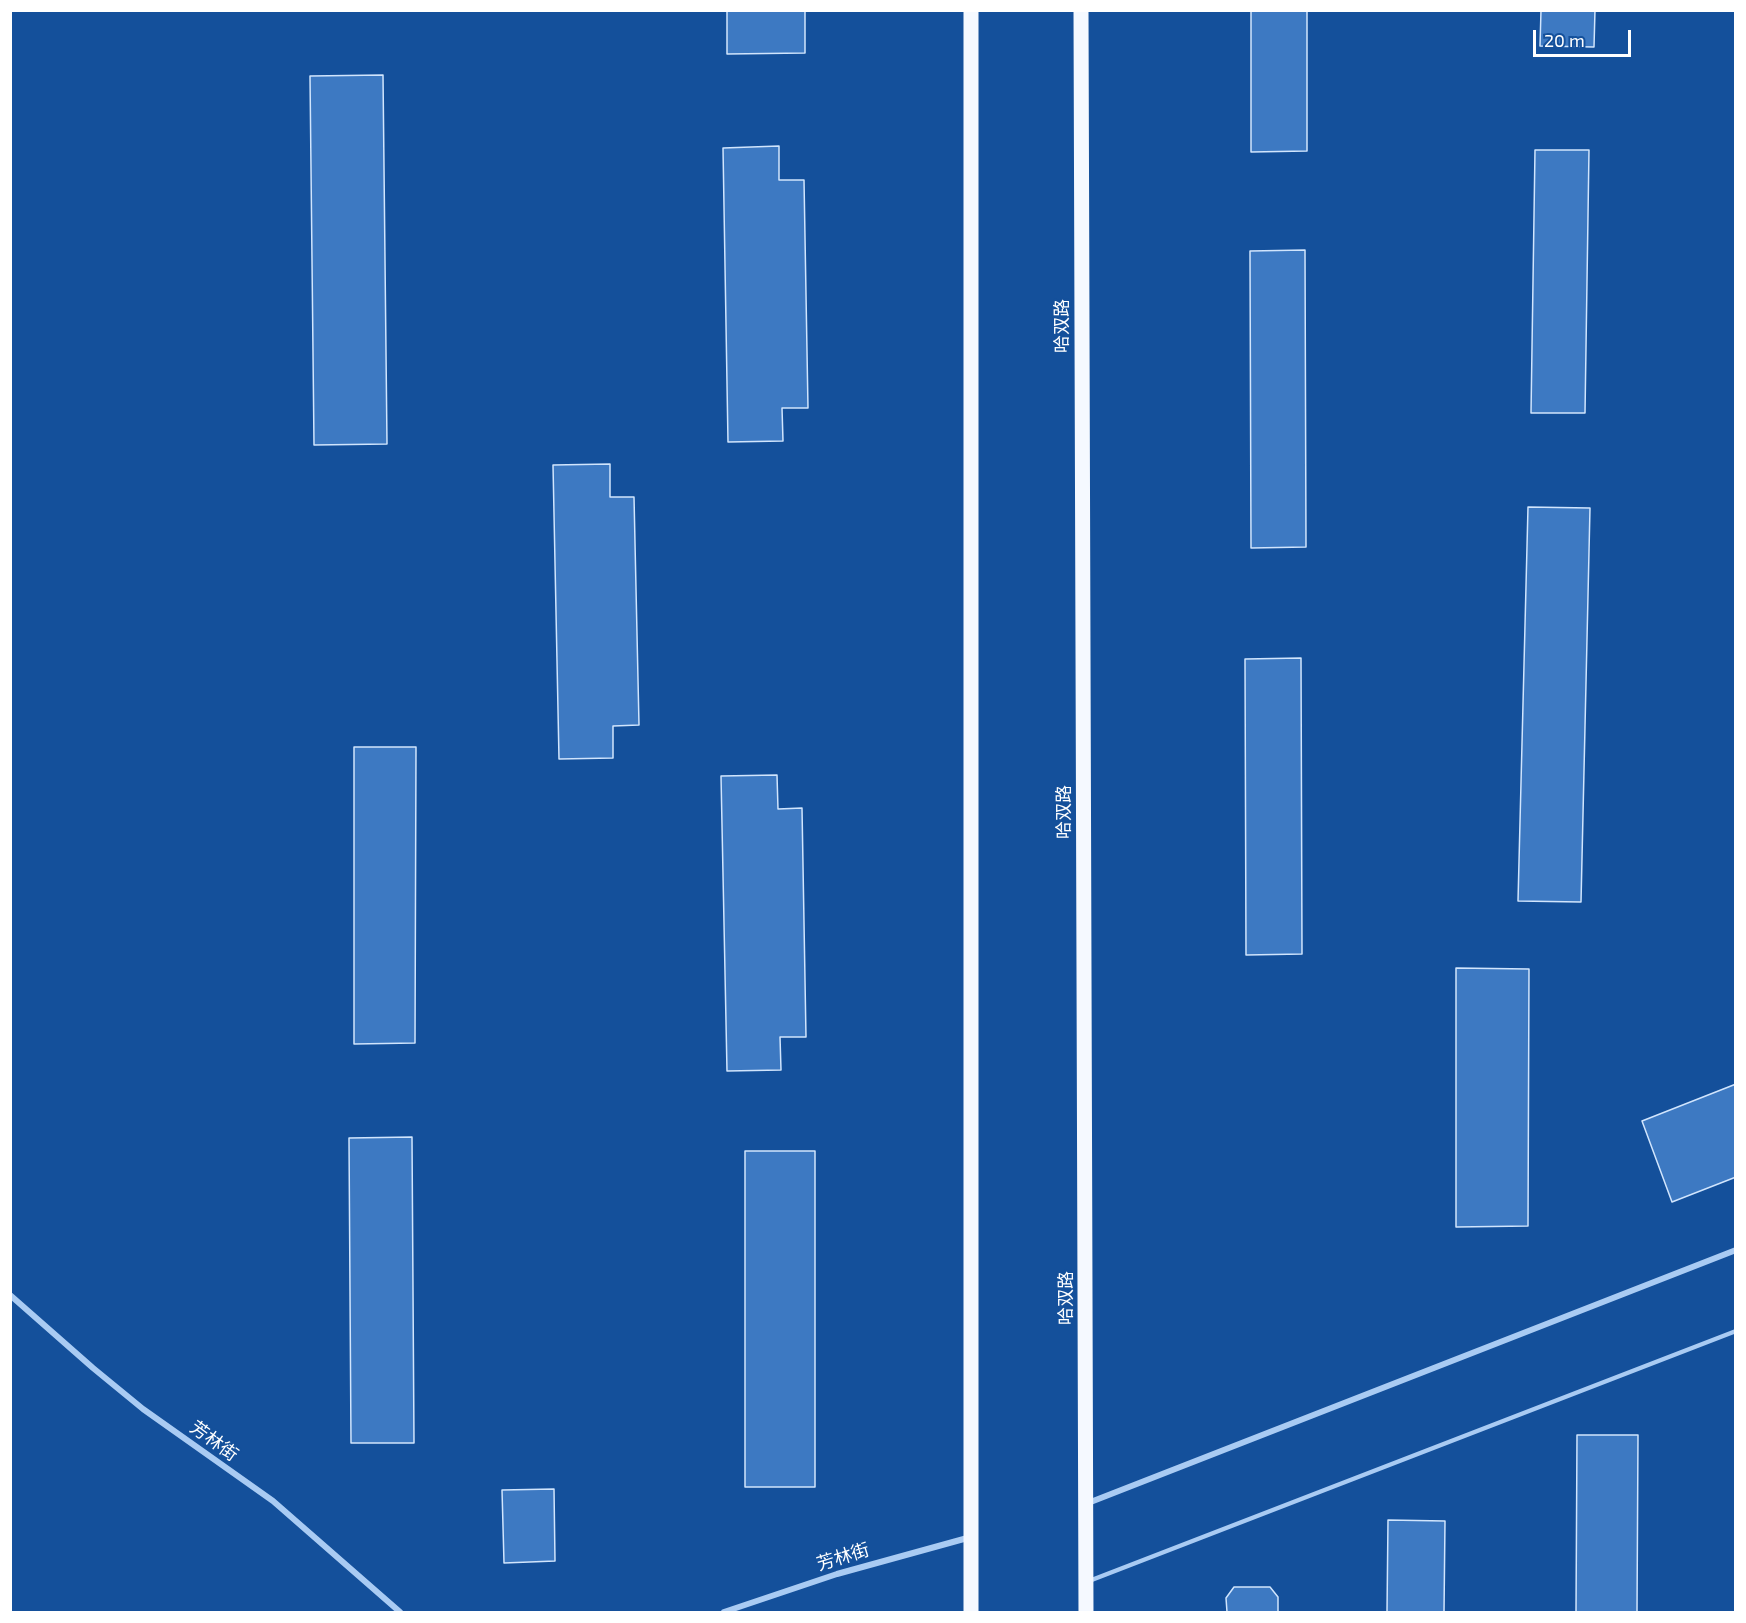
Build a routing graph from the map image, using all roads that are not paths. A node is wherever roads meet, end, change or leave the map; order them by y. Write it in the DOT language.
graph roads {
  1 [pos="971,10"];
  2 [pos="1081,10"];
  3 [pos="1736,1250"];
  4 [pos="10,1295"];
  5 [pos="1736,1331"];
  6 [pos="1086,1504"];
  7 [pos="971,1537"];
  8 [pos="1086,1582"];
  9 [pos="399,1612"];
  10 [pos="724,1612"];
  11 [pos="971,1612"];
  12 [pos="1086,1612"];
  1 -- 7 [label="main road"];
  2 -- 6 [label="main road, 哈双路"];
  3 -- 6 [label="street"];
  4 -- 9 [label="street, 芳林街"];
  5 -- 8 [label="lane"];
  6 -- 8 [label="main road, 哈双路"];
  7 -- 10 [label="street, 芳林街"];
  7 -- 11 [label="main road"];
  8 -- 12 [label="main road, 哈双路"];
}
